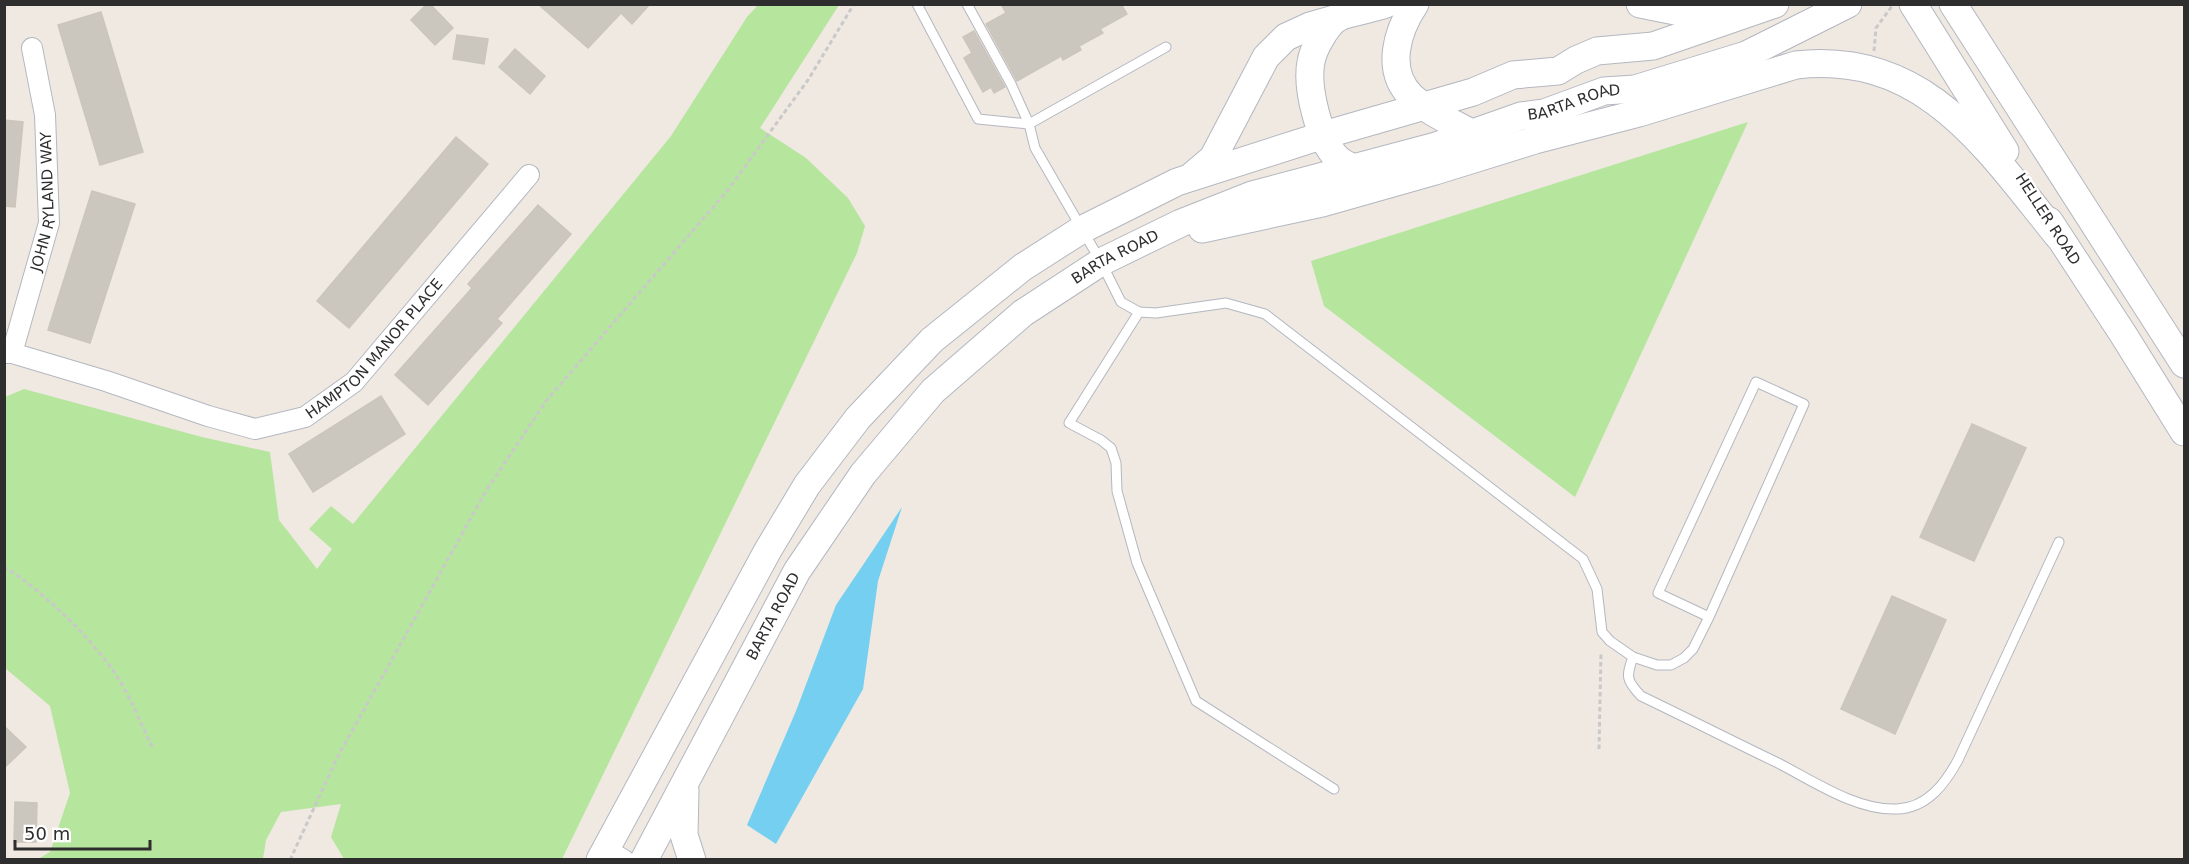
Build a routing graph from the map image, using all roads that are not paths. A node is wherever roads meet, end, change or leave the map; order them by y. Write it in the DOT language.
graph roads {
  1 [pos="917,4"];
  2 [pos="967,4"];
  3 [pos="1386,4"];
  4 [pos="1415,4"];
  5 [pos="1640,4"];
  6 [pos="1775,4"];
  7 [pos="1848,4"];
  8 [pos="1913,4"];
  9 [pos="1953,4"];
  10 [pos="1335,11"];
  11 [pos="1736,18"];
  12 [pos="1778,39"];
  13 [pos="1166,47"];
  14 [pos="32,48"];
  15 [pos="1716,90"];
  16 [pos="1424,106"];
  17 [pos="1029,124"];
  18 [pos="1472,133"];
  19 [pos="1324,135"];
  20 [pos="1353,168"];
  21 [pos="529,175"];
  22 [pos="1190,178"];
  23 [pos="1082,230"];
  24 [pos="1161,233"];
  25 [pos="2058,236"];
  26 [pos="1101,262"];
  27 [pos="1139,312"];
  28 [pos="8,353"];
  29 [pos="2184,364"];
  30 [pos="2184,432"];
  31 [pos="2059,542"];
  32 [pos="1709,617"];
  33 [pos="1633,657"];
  34 [pos="686,784"];
  35 [pos="1334,789"];
  36 [pos="610,856"];
  37 [pos="644,860"];
  38 [pos="692,860"];
  1 -- 17 [label="lane"];
  2 -- 17 [label="lane"];
  3 -- 10 [label="street"];
  4 -- 16 [label="street"];
  5 -- 11 [label="street"];
  6 -- 11 [label="street"];
  7 -- 12 [label="street, BARTA ROAD"];
  8 -- 25 [label="street, HELLER ROAD"];
  9 -- 29 [label="street"];
  10 -- 19 [label="street"];
  10 -- 22 [label="street"];
  11 -- 16 [label="street"];
  12 -- 15 [label="street"];
  12 -- 18 [label="street, BARTA ROAD"];
  13 -- 17 [label="lane"];
  14 -- 28 [label="street, JOHN RYLAND WAY"];
  15 -- 24 [label="street"];
  15 -- 25 [label="street"];
  16 -- 18 [label="street"];
  16 -- 19 [label="street"];
  17 -- 23 [label="lane"];
  18 -- 20 [label="street, BARTA ROAD"];
  19 -- 20 [label="street"];
  19 -- 22 [label="street"];
  20 -- 24 [label="street, BARTA ROAD"];
  21 -- 28 [label="street, HAMPTON MANOR PLACE"];
  22 -- 23 [label="street"];
  23 -- 26 [label="lane"];
  23 -- 36 [label="street"];
  24 -- 26 [label="street, BARTA ROAD"];
  25 -- 30 [label="street, HELLER ROAD"];
  26 -- 27 [label="lane"];
  26 -- 34 [label="street, BARTA ROAD"];
  27 -- 33 [label="lane"];
  27 -- 35 [label="lane"];
  31 -- 33 [label="lane"];
  32 -- 32 [label="lane"];
  32 -- 33 [label="lane"];
  34 -- 37 [label="street, BARTA ROAD"];
  34 -- 38 [label="street"];
}
